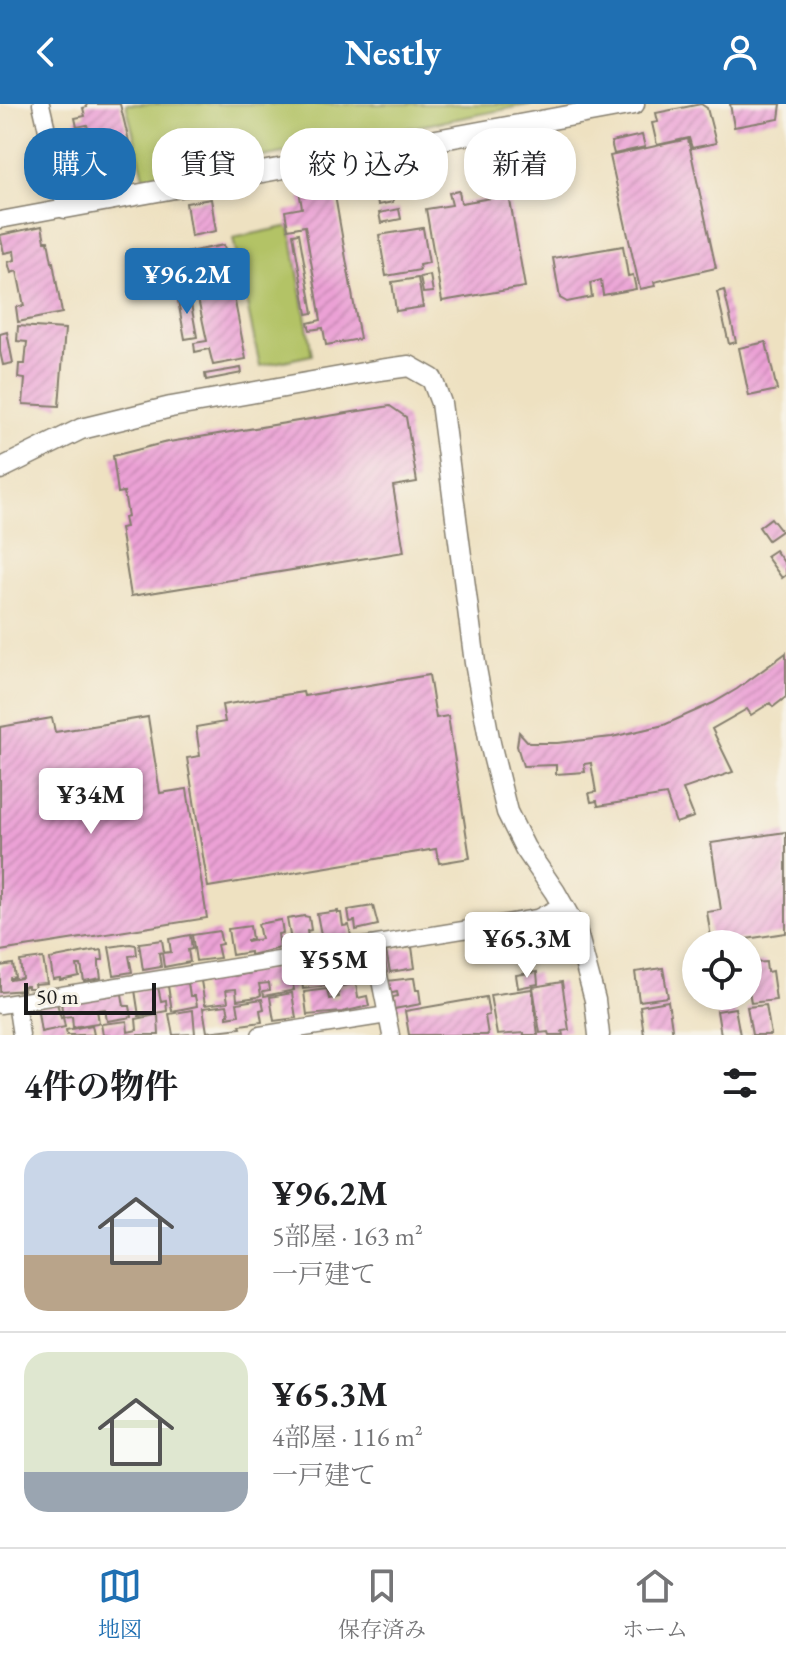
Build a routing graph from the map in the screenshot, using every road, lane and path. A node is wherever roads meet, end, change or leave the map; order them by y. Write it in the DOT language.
graph roads {
  1 [pos="41,104"];
  2 [pos="634,104"];
  3 [pos="65,208"];
  4 [pos="0,220"];
  5 [pos="0,469"];
  6 [pos="563,905"];
  7 [pos="373,945"];
  8 [pos="8,1004"];
  9 [pos="387,1015"];
  10 [pos="21,1035"];
  11 [pos="260,1035"];
  12 [pos="391,1035"];
  13 [pos="599,1035"];
  1 -- 3 [label="street"];
  2 -- 3 [label="street"];
  3 -- 4 [label="street"];
  5 -- 6 [label="street"];
  6 -- 7 [label="street"];
  6 -- 13 [label="street"];
  7 -- 8 [label="street"];
  7 -- 9 [label="street"];
  8 -- 10 [label="street"];
  9 -- 11 [label="street"];
  9 -- 12 [label="street"];
}
